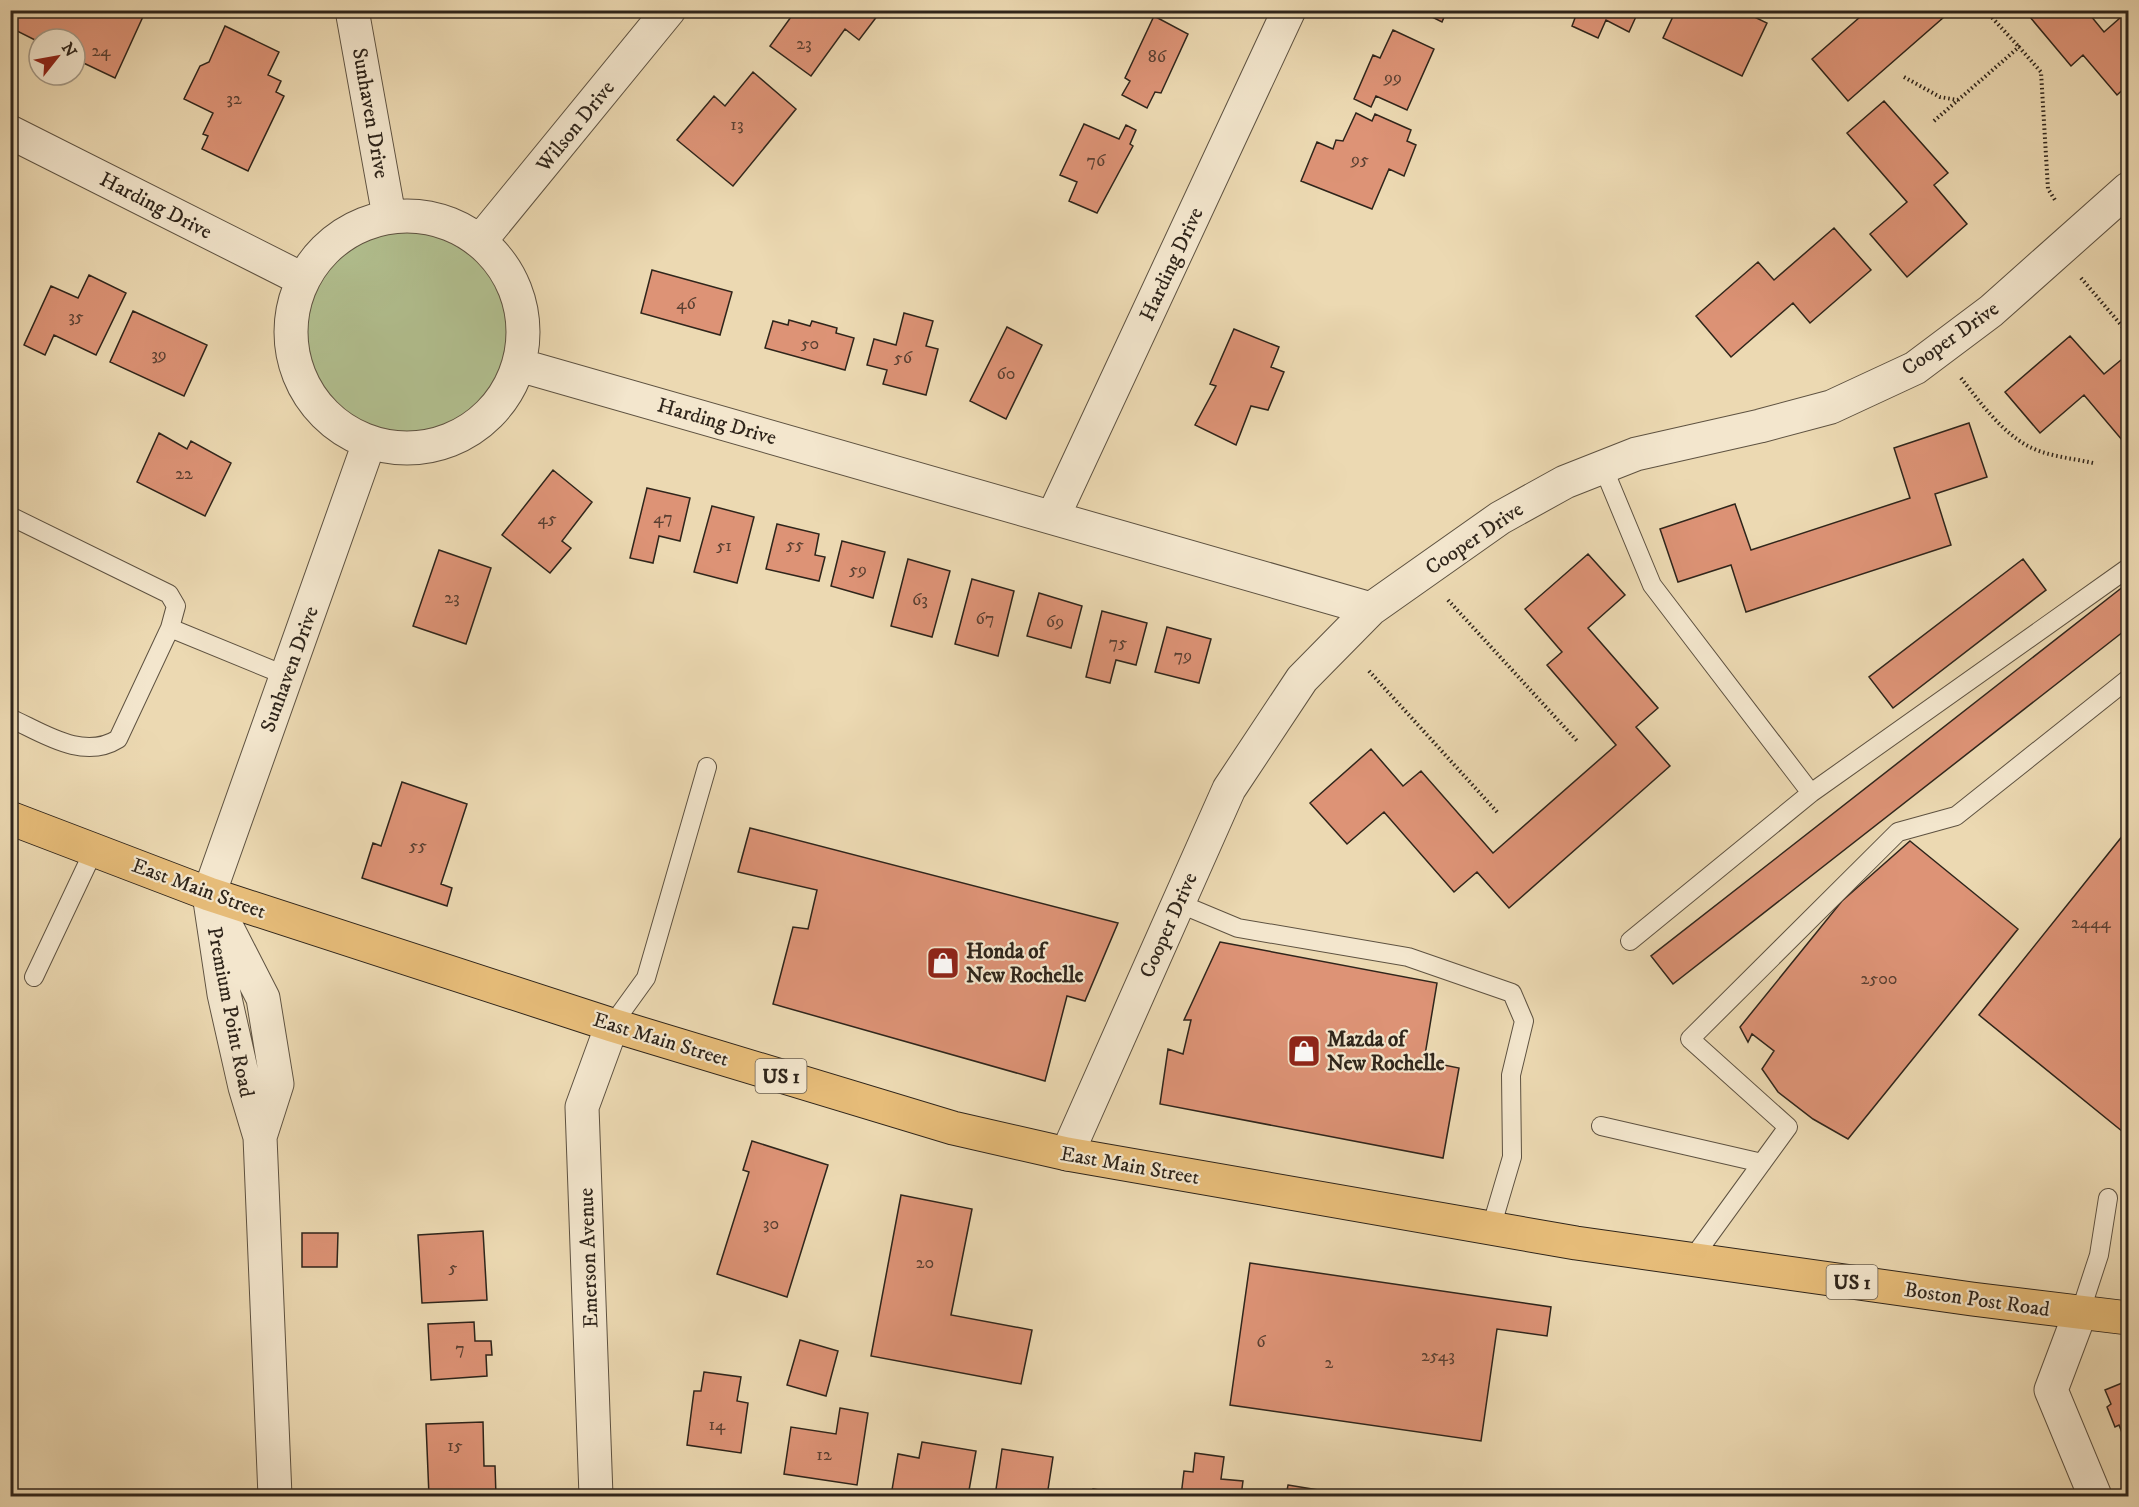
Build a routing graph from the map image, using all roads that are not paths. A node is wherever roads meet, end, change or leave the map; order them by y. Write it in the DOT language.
graph roads {
  1 [pos="352,10"];
  2 [pos="669,10"];
  3 [pos="1289,10"];
  4 [pos="10,132"];
  5 [pos="2128,189"];
  6 [pos="389,216"];
  7 [pos="480,241"];
  8 [pos="302,279"];
  9 [pos="519,365"];
  10 [pos="369,443"];
  11 [pos="1603,467"];
  12 [pos="10,516"];
  13 [pos="1053,517"];
  14 [pos="2128,568"];
  15 [pos="1371,609"];
  16 [pos="170,628"];
  17 [pos="287,676"];
  18 [pos="2128,679"];
  19 [pos="10,718"];
  20 [pos="707,767"];
  21 [pos="1811,793"];
  22 [pos="10,818"];
  23 [pos="94,850"];
  24 [pos="208,894"];
  25 [pos="1178,903"];
  26 [pos="1630,941"];
  27 [pos="34,977"];
  28 [pos="612,1025"];
  29 [pos="1601,1126"];
  30 [pos="1067,1155"];
  31 [pos="1762,1163"];
  32 [pos="2108,1198"];
  33 [pos="1491,1228"];
  34 [pos="1576,1243"];
  35 [pos="1692,1259"];
  36 [pos="2080,1313"];
  37 [pos="2128,1318"];
  38 [pos="274,1497"];
  39 [pos="596,1497"];
  40 [pos="2095,1497"];
  1 -- 6 [label="street, Sunhaven Drive"];
  2 -- 7 [label="street, Wilson Drive"];
  3 -- 13 [label="street, Harding Drive"];
  4 -- 8 [label="street, Harding Drive"];
  5 -- 11 [label="street, Cooper Drive"];
  6 -- 7 [label="street"];
  6 -- 8 [label="street"];
  7 -- 9 [label="street"];
  8 -- 10 [label="street"];
  9 -- 10 [label="street"];
  9 -- 13 [label="street, Harding Drive"];
  10 -- 17 [label="street, Sunhaven Drive"];
  11 -- 15 [label="street, Cooper Drive"];
  11 -- 21 [label="lane"];
  12 -- 16 [label="lane"];
  13 -- 15 [label="street, Harding Drive"];
  14 -- 21 [label="lane"];
  15 -- 25 [label="street, Cooper Drive"];
  16 -- 17 [label="lane"];
  16 -- 19 [label="lane"];
  17 -- 24 [label="street, Sunhaven Drive"];
  18 -- 31 [label="lane"];
  20 -- 28 [label="lane"];
  21 -- 26 [label="lane"];
  22 -- 23 [label="main road, East Main Street / US 1"];
  23 -- 24 [label="main road, East Main Street / US 1"];
  23 -- 27 [label="lane"];
  24 -- 28 [label="main road, East Main Street / US 1"];
  24 -- 38 [label="street, Premium Point Road"];
  25 -- 30 [label="street, Cooper Drive"];
  25 -- 33 [label="lane"];
  28 -- 30 [label="main road, East Main Street / US 1"];
  28 -- 39 [label="street, Emerson Avenue"];
  29 -- 31 [label="lane"];
  30 -- 33 [label="main road, East Main Street / US 1"];
  31 -- 35 [label="lane"];
  32 -- 36 [label="lane"];
  33 -- 34 [label="main road, East Main Street / US 1"];
  34 -- 35 [label="main road, Boston Post Road / US 1"];
  35 -- 36 [label="main road, Boston Post Road / US 1"];
  36 -- 37 [label="main road, Boston Post Road / US 1"];
  36 -- 40 [label="street"];
}
